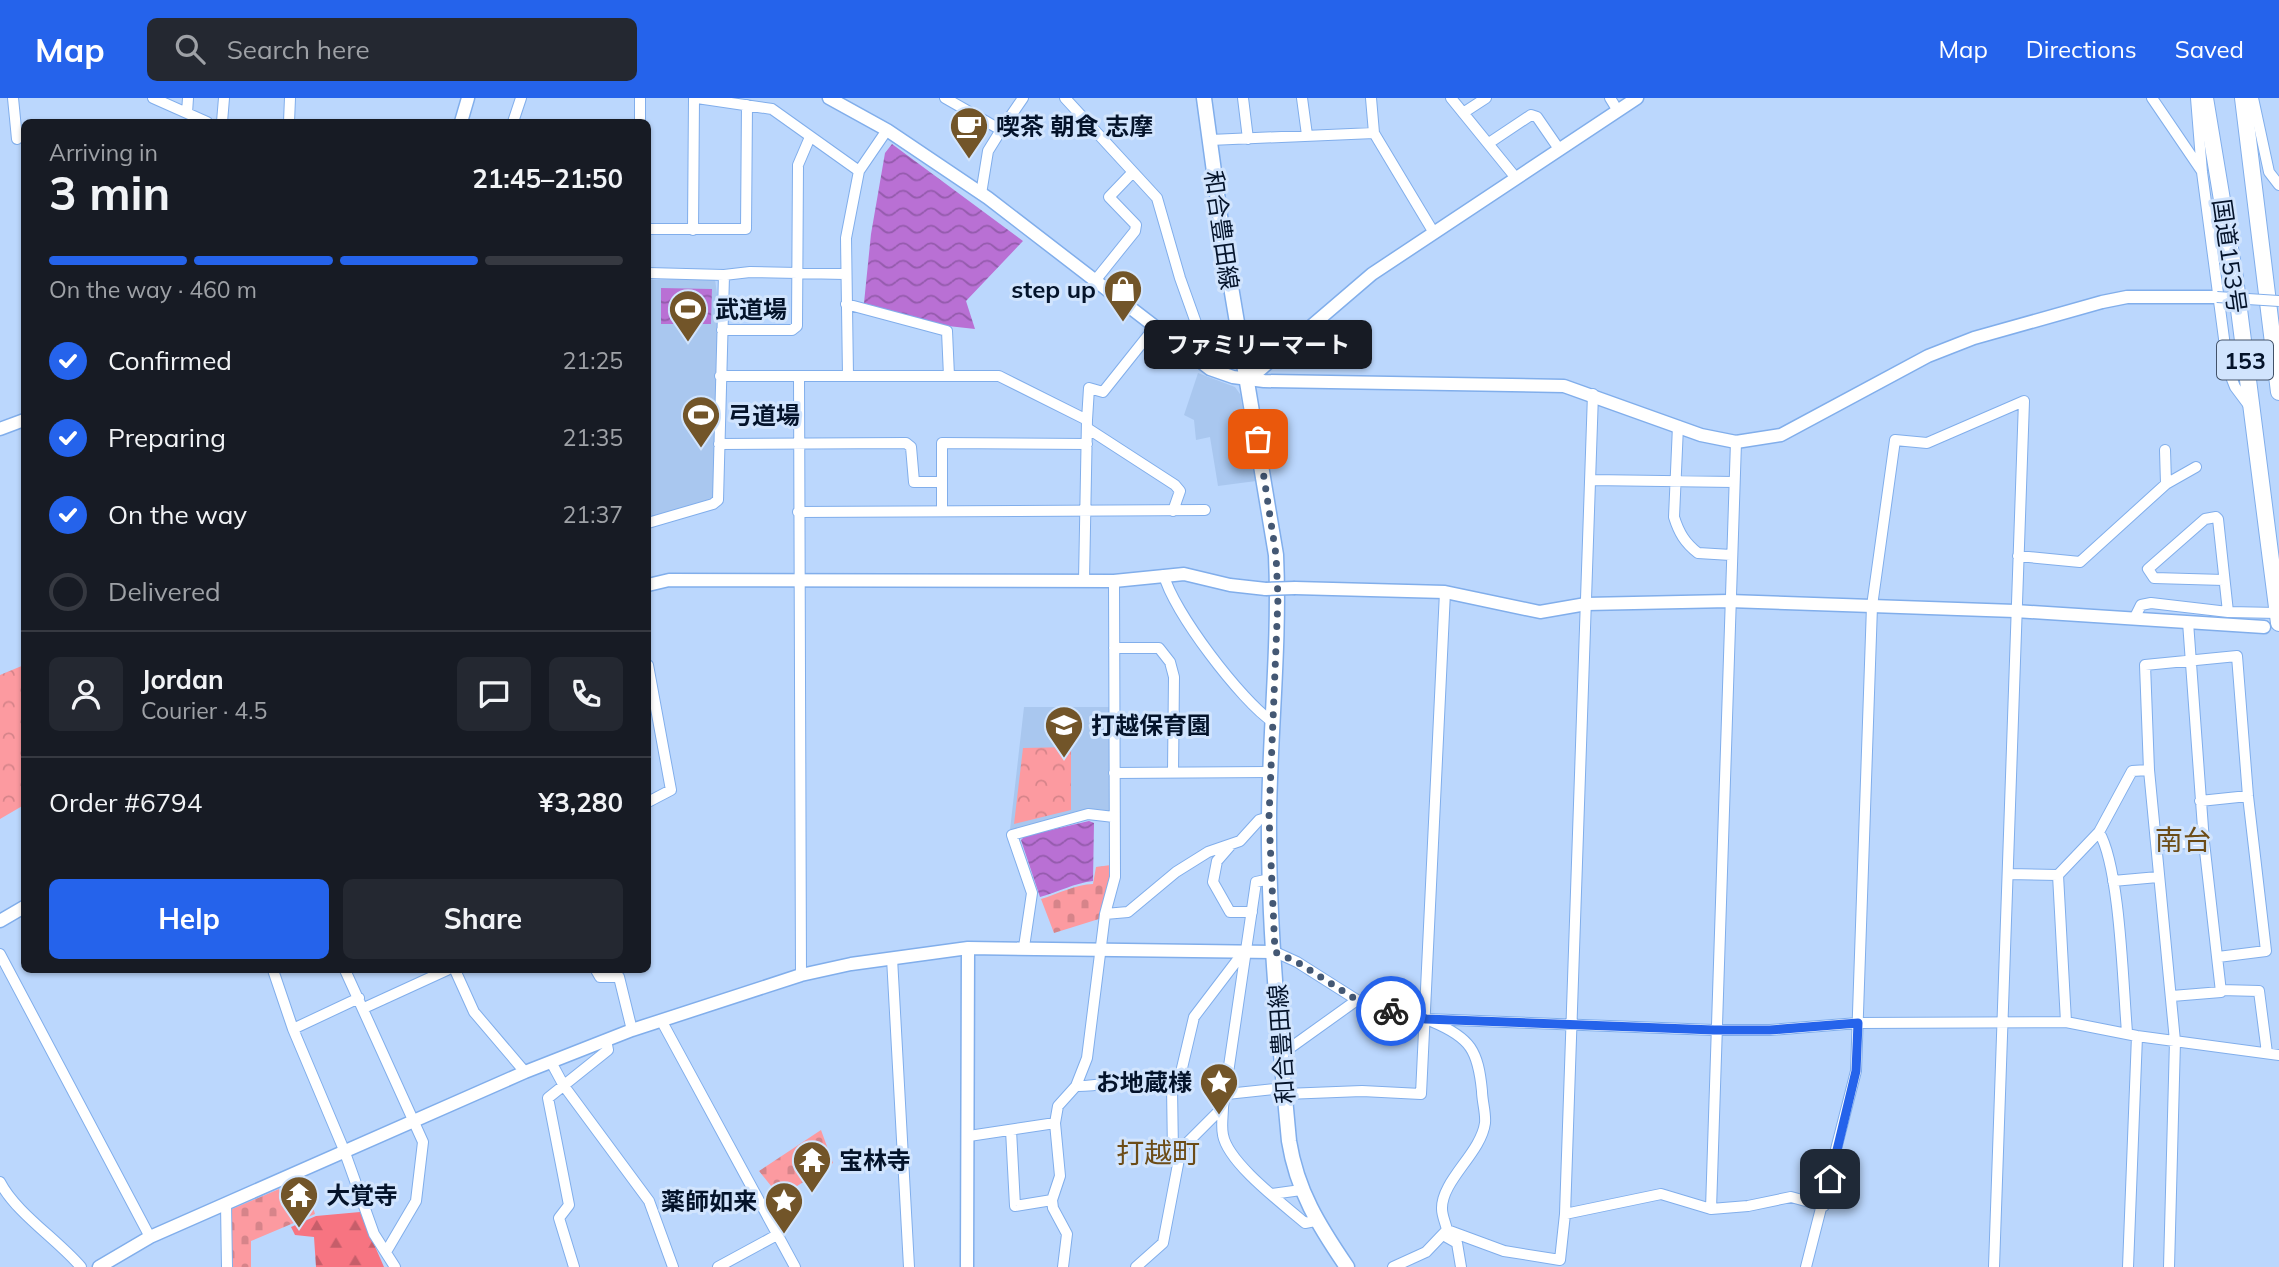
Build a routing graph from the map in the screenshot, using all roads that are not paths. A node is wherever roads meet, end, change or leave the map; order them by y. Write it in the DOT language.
graph roads {
  1 [pos="13,98"];
  2 [pos="153,98"];
  3 [pos="188,98"];
  4 [pos="224,98"];
  5 [pos="290,98"];
  6 [pos="468,98"];
  7 [pos="521,98"];
  8 [pos="640,98"];
  9 [pos="695,98"];
  10 [pos="829,98"];
  11 [pos="945,98"];
  12 [pos="1023,98"];
  13 [pos="1065,98"];
  14 [pos="1204,98"];
  15 [pos="1243,98"];
  16 [pos="1301,98"];
  17 [pos="1370,98"];
  18 [pos="1451,98"];
  19 [pos="1486,98"];
  20 [pos="1610,98"];
  21 [pos="1637,98"];
  22 [pos="2152,98"];
  23 [pos="2196,98"];
  24 [pos="2205,98"];
  25 [pos="2243,98"];
  26 [pos="2253,98"];
  27 [pos="747,105"];
  28 [pos="1618,111"];
  29 [pos="187,113"];
  30 [pos="1463,113"];
  31 [pos="200,119"];
  32 [pos="222,119"];
  33 [pos="289,119"];
  34 [pos="462,119"];
  35 [pos="514,119"];
  36 [pos="640,119"];
  37 [pos="887,130"];
  38 [pos="1001,130"];
  39 [pos="1374,133"];
  40 [pos="1307,135"];
  41 [pos="810,137"];
  42 [pos="17,139"];
  43 [pos="1248,139"];
  44 [pos="1210,140"];
  45 [pos="1489,143"];
  46 [pos="1559,149"];
  47 [pos="859,171"];
  48 [pos="1133,172"];
  49 [pos="2202,172"];
  50 [pos="1516,178"];
  51 [pos="2279,185"];
  52 [pos="981,194"];
  53 [pos="651,229"];
  54 [pos="693,230"];
  55 [pos="1434,233"];
  56 [pos="651,273"];
  57 [pos="797,273"];
  58 [pos="845,274"];
  59 [pos="724,275"];
  60 [pos="1094,282"];
  61 [pos="2217,297"];
  62 [pos="2279,302"];
  63 [pos="846,304"];
  64 [pos="1154,328"];
  65 [pos="722,330"];
  66 [pos="1191,353"];
  67 [pos="720,376"];
  68 [pos="799,376"];
  69 [pos="848,376"];
  70 [pos="949,376"];
  71 [pos="1245,376"];
  72 [pos="2279,392"];
  73 [pos="1593,394"];
  74 [pos="2250,408"];
  75 [pos="21,421"];
  76 [pos="1087,424"];
  77 [pos="1678,426"];
  78 [pos="0,429"];
  79 [pos="1736,442"];
  80 [pos="798,443"];
  81 [pos="719,444"];
  82 [pos="1087,444"];
  83 [pos="2165,450"];
  84 [pos="2196,467"];
  85 [pos="1591,480"];
  86 [pos="1676,481"];
  87 [pos="942,482"];
  88 [pos="1734,482"];
  89 [pos="2166,484"];
  90 [pos="1173,510"];
  91 [pos="1205,510"];
  92 [pos="942,511"];
  93 [pos="1087,511"];
  94 [pos="798,512"];
  95 [pos="651,522"];
  96 [pos="1731,555"];
  97 [pos="2018,556"];
  98 [pos="1164,575"];
  99 [pos="800,580"];
  100 [pos="2224,580"];
  101 [pos="1084,581"];
  102 [pos="1114,581"];
  103 [pos="651,584"];
  104 [pos="1445,592"];
  105 [pos="1730,601"];
  106 [pos="1586,604"];
  107 [pos="1872,607"];
  108 [pos="2015,611"];
  109 [pos="2228,612"];
  110 [pos="2135,618"];
  111 [pos="2273,621"];
  112 [pos="2188,622"];
  113 [pos="1114,648"];
  114 [pos="2190,658"];
  115 [pos="651,681"];
  116 [pos="1273,722"];
  117 [pos="2149,770"];
  118 [pos="1173,772"];
  119 [pos="1270,772"];
  120 [pos="1114,773"];
  121 [pos="2248,796"];
  122 [pos="651,800"];
  123 [pos="2200,801"];
  124 [pos="1114,817"];
  125 [pos="1269,817"];
  126 [pos="2099,832"];
  127 [pos="2204,842"];
  128 [pos="1230,845"];
  129 [pos="2157,845"];
  130 [pos="2008,874"];
  131 [pos="2058,875"];
  132 [pos="2158,877"];
  133 [pos="1270,879"];
  134 [pos="2113,881"];
  135 [pos="21,909"];
  136 [pos="1252,912"];
  137 [pos="1105,914"];
  138 [pos="0,921"];
  139 [pos="1024,947"];
  140 [pos="968,948"];
  141 [pos="1100,950"];
  142 [pos="1275,952"];
  143 [pos="0,954"];
  144 [pos="1244,954"];
  145 [pos="2218,957"];
  146 [pos="892,958"];
  147 [pos="274,973"];
  148 [pos="346,973"];
  149 [pos="439,973"];
  150 [pos="456,973"];
  151 [pos="598,973"];
  152 [pos="619,973"];
  153 [pos="801,975"];
  154 [pos="2221,990"];
  155 [pos="2172,996"];
  156 [pos="1357,1000"];
  157 [pos="361,1003"];
  158 [pos="1426,1019"];
  159 [pos="661,1020"];
  160 [pos="1573,1022"];
  161 [pos="2003,1022"];
  162 [pos="1858,1023"];
  163 [pos="2066,1023"];
  164 [pos="293,1030"];
  165 [pos="632,1030"];
  166 [pos="1714,1030"];
  167 [pos="2132,1034"];
  168 [pos="606,1040"];
  169 [pos="2175,1041"];
  170 [pos="1281,1051"];
  171 [pos="2267,1053"];
  172 [pos="2279,1055"];
  173 [pos="551,1062"];
  174 [pos="525,1072"];
  175 [pos="564,1086"];
  176 [pos="1076,1086"];
  177 [pos="1172,1087"];
  178 [pos="1284,1091"];
  179 [pos="1227,1094"];
  180 [pos="1223,1107"];
  181 [pos="1213,1118"];
  182 [pos="413,1121"];
  183 [pos="1055,1123"];
  184 [pos="1223,1124"];
  185 [pos="1011,1130"];
  186 [pos="969,1136"];
  187 [pos="344,1150"];
  188 [pos="1179,1159"];
  189 [pos="1,1188"];
  190 [pos="1301,1190"];
  191 [pos="1272,1194"];
  192 [pos="1052,1199"];
  193 [pos="226,1204"];
  194 [pos="1824,1206"];
  195 [pos="1711,1209"];
  196 [pos="1565,1214"];
  197 [pos="1315,1221"];
  198 [pos="1445,1233"];
  199 [pos="775,1236"];
  200 [pos="150,1237"];
  201 [pos="387,1252"];
  202 [pos="81,1267"];
  203 [pos="99,1267"];
  204 [pos="227,1267"];
  205 [pos="395,1267"];
  206 [pos="574,1267"];
  207 [pos="673,1267"];
  208 [pos="718,1267"];
  209 [pos="795,1267"];
  210 [pos="909,1267"];
  211 [pos="967,1267"];
  212 [pos="1063,1267"];
  213 [pos="1136,1267"];
  214 [pos="1347,1267"];
  215 [pos="1393,1267"];
  216 [pos="1461,1267"];
  217 [pos="1806,1267"];
  218 [pos="1994,1267"];
  219 [pos="2128,1267"];
  220 [pos="2169,1267"];
  1 -- 42 [label="street"];
  2 -- 29 [label="street"];
  3 -- 29 [label="street"];
  4 -- 32 [label="street"];
  5 -- 33 [label="street"];
  6 -- 34 [label="street"];
  7 -- 35 [label="street"];
  8 -- 36 [label="street"];
  9 -- 27 [label="street"];
  9 -- 54 [label="street"];
  10 -- 37 [label="street"];
  11 -- 38 [label="street"];
  12 -- 38 [label="street"];
  13 -- 48 [label="street"];
  14 -- 44 [label="main road, 和合豊田線"];
  15 -- 43 [label="street"];
  16 -- 40 [label="street"];
  17 -- 39 [label="street"];
  18 -- 30 [label="street"];
  19 -- 30 [label="street"];
  20 -- 28 [label="street"];
  21 -- 28 [label="street"];
  22 -- 49 [label="street"];
  23 -- 49 [label="street"];
  24 -- 74 [label="highway, 国道153号 / 153"];
  25 -- 72 [label="highway, 国道153号 / 153"];
  26 -- 51 [label="street"];
  27 -- 41 [label="street"];
  27 -- 54 [label="street"];
  28 -- 46 [label="street"];
  29 -- 31 [label="street"];
  30 -- 45 [label="street"];
  37 -- 47 [label="street"];
  37 -- 52 [label="street"];
  38 -- 52 [label="street"];
  39 -- 40 [label="street"];
  39 -- 55 [label="street"];
  40 -- 43 [label="street"];
  41 -- 47 [label="street"];
  41 -- 57 [label="street"];
  43 -- 44 [label="street"];
  44 -- 71 [label="main road, 和合豊田線"];
  45 -- 46 [label="street"];
  45 -- 50 [label="street"];
  46 -- 50 [label="street"];
  47 -- 58 [label="street"];
  48 -- 60 [label="street"];
  48 -- 66 [label="street"];
  49 -- 61 [label="street"];
  50 -- 55 [label="street"];
  52 -- 60 [label="street"];
  53 -- 54 [label="street"];
  55 -- 71 [label="street"];
  56 -- 59 [label="street"];
  57 -- 58 [label="street"];
  57 -- 59 [label="street"];
  57 -- 65 [label="street"];
  58 -- 63 [label="street"];
  59 -- 65 [label="street"];
  60 -- 64 [label="street"];
  61 -- 62 [label="street, bridge"];
  61 -- 74 [label="street"];
  61 -- 79 [label="street"];
  63 -- 69 [label="street"];
  63 -- 70 [label="street"];
  64 -- 66 [label="street"];
  64 -- 76 [label="street"];
  65 -- 67 [label="street"];
  66 -- 71 [label="street"];
  67 -- 68 [label="street"];
  67 -- 81 [label="street"];
  68 -- 69 [label="street"];
  68 -- 80 [label="street"];
  69 -- 70 [label="street"];
  70 -- 76 [label="street"];
  71 -- 73 [label="street"];
  71 -- 116 [label="main road, 和合豊田線"];
  73 -- 77 [label="street"];
  73 -- 85 [label="street"];
  74 -- 111 [label="highway, 国道153号 / 153"];
  75 -- 78 [label="street"];
  76 -- 82 [label="street"];
  76 -- 90 [label="street"];
  77 -- 79 [label="street"];
  77 -- 86 [label="street"];
  79 -- 88 [label="street"];
  80 -- 81 [label="street"];
  80 -- 87 [label="street"];
  80 -- 94 [label="street"];
  81 -- 95 [label="street"];
  82 -- 87 [label="street"];
  82 -- 93 [label="street"];
  83 -- 89 [label="street"];
  84 -- 89 [label="street"];
  85 -- 86 [label="street"];
  85 -- 106 [label="street"];
  86 -- 88 [label="street"];
  86 -- 96 [label="street"];
  87 -- 92 [label="street"];
  88 -- 96 [label="street"];
  89 -- 97 [label="street"];
  90 -- 91 [label="street"];
  90 -- 93 [label="street"];
  92 -- 93 [label="street"];
  92 -- 94 [label="street"];
  93 -- 101 [label="street"];
  94 -- 99 [label="street"];
  96 -- 105 [label="street"];
  97 -- 107 [label="street"];
  97 -- 108 [label="street"];
  98 -- 102 [label="street"];
  98 -- 104 [label="street, bridge"];
  98 -- 116 [label="street"];
  99 -- 101 [label="street"];
  99 -- 103 [label="street"];
  99 -- 153 [label="street"];
  100 -- 100 [label="street"];
  100 -- 109 [label="street"];
  101 -- 102 [label="street"];
  102 -- 113 [label="street"];
  104 -- 106 [label="street"];
  104 -- 158 [label="street"];
  105 -- 106 [label="street"];
  105 -- 107 [label="street"];
  105 -- 166 [label="street"];
  106 -- 160 [label="street"];
  107 -- 108 [label="street"];
  107 -- 162 [label="street"];
  108 -- 110 [label="street"];
  108 -- 130 [label="street"];
  109 -- 110 [label="street"];
  109 -- 111 [label="street"];
  110 -- 112 [label="street"];
  111 -- 112 [label="street"];
  112 -- 114 [label="street"];
  113 -- 118 [label="street"];
  113 -- 120 [label="street"];
  114 -- 117 [label="street"];
  114 -- 121 [label="street"];
  114 -- 123 [label="street"];
  115 -- 122 [label="street"];
  116 -- 119 [label="main road, 和合豊田線"];
  117 -- 126 [label="street"];
  117 -- 129 [label="street"];
  118 -- 119 [label="street"];
  118 -- 120 [label="street"];
  119 -- 125 [label="main road, 和合豊田線"];
  120 -- 124 [label="street"];
  121 -- 123 [label="street"];
  121 -- 145 [label="street"];
  123 -- 127 [label="street"];
  124 -- 137 [label="street"];
  124 -- 139 [label="street"];
  125 -- 128 [label="street"];
  125 -- 133 [label="main road, 和合豊田線"];
  126 -- 131 [label="street"];
  126 -- 134 [label="street"];
  127 -- 129 [label="street"];
  127 -- 145 [label="street"];
  128 -- 136 [label="street"];
  128 -- 137 [label="street"];
  129 -- 132 [label="street"];
  130 -- 131 [label="street"];
  130 -- 161 [label="street"];
  131 -- 163 [label="street"];
  132 -- 134 [label="street"];
  132 -- 155 [label="street"];
  133 -- 136 [label="street"];
  133 -- 142 [label="main road, 和合豊田線"];
  134 -- 167 [label="street"];
  135 -- 138 [label="street"];
  136 -- 144 [label="street"];
  137 -- 141 [label="street"];
  139 -- 140 [label="street"];
  139 -- 141 [label="street"];
  140 -- 146 [label="street"];
  140 -- 186 [label="street"];
  141 -- 144 [label="street"];
  141 -- 176 [label="street"];
  142 -- 144 [label="street"];
  142 -- 156 [label="street"];
  142 -- 170 [label="main road, 和合豊田線"];
  143 -- 200 [label="street"];
  144 -- 177 [label="street"];
  144 -- 179 [label="street"];
  145 -- 154 [label="street"];
  146 -- 153 [label="street"];
  146 -- 210 [label="street"];
  147 -- 164 [label="street"];
  148 -- 157 [label="street"];
  149 -- 157 [label="street"];
  150 -- 174 [label="street"];
  151 -- 152 [label="street"];
  152 -- 165 [label="street"];
  153 -- 159 [label="street"];
  154 -- 155 [label="street"];
  154 -- 171 [label="street"];
  155 -- 169 [label="street"];
  156 -- 158 [label="street"];
  156 -- 170 [label="street"];
  157 -- 164 [label="street"];
  157 -- 182 [label="street"];
  158 -- 160 [label="street"];
  158 -- 178 [label="street"];
  158 -- 198 [label="street"];
  159 -- 165 [label="street"];
  159 -- 199 [label="street"];
  160 -- 166 [label="street"];
  160 -- 196 [label="street"];
  161 -- 162 [label="street"];
  161 -- 163 [label="street"];
  161 -- 218 [label="street"];
  162 -- 166 [label="street"];
  162 -- 194 [label="street"];
  163 -- 167 [label="street"];
  164 -- 187 [label="street"];
  165 -- 168 [label="street"];
  166 -- 195 [label="street"];
  167 -- 169 [label="street"];
  167 -- 219 [label="street"];
  168 -- 173 [label="street"];
  168 -- 175 [label="street"];
  169 -- 171 [label="street"];
  169 -- 220 [label="street"];
  170 -- 178 [label="main road, 和合豊田線"];
  171 -- 172 [label="street"];
  173 -- 174 [label="street"];
  173 -- 175 [label="street"];
  174 -- 182 [label="street"];
  175 -- 206 [label="street"];
  175 -- 207 [label="street"];
  176 -- 177 [label="street"];
  176 -- 183 [label="street"];
  177 -- 188 [label="street"];
  178 -- 179 [label="street"];
  178 -- 190 [label="main road, 和合豊田線"];
  179 -- 180 [label="street"];
  180 -- 181 [label="street"];
  180 -- 184 [label="street"];
  181 -- 184 [label="street"];
  181 -- 188 [label="street"];
  182 -- 187 [label="street"];
  182 -- 201 [label="street"];
  183 -- 185 [label="street"];
  183 -- 192 [label="street"];
  184 -- 191 [label="street"];
  185 -- 186 [label="street"];
  185 -- 192 [label="street"];
  186 -- 211 [label="street"];
  187 -- 193 [label="street"];
  187 -- 201 [label="street"];
  188 -- 213 [label="street"];
  189 -- 202 [label="street"];
  190 -- 191 [label="street"];
  190 -- 197 [label="main road, 和合豊田線"];
  191 -- 197 [label="street"];
  192 -- 212 [label="street"];
  193 -- 200 [label="street"];
  193 -- 204 [label="street"];
  194 -- 195 [label="street"];
  194 -- 217 [label="street"];
  195 -- 196 [label="street"];
  196 -- 198 [label="street"];
  197 -- 214 [label="main road, 和合豊田線"];
  198 -- 215 [label="street"];
  198 -- 216 [label="street"];
  199 -- 208 [label="street"];
  199 -- 209 [label="street"];
  200 -- 203 [label="street"];
  201 -- 205 [label="street"];
}
